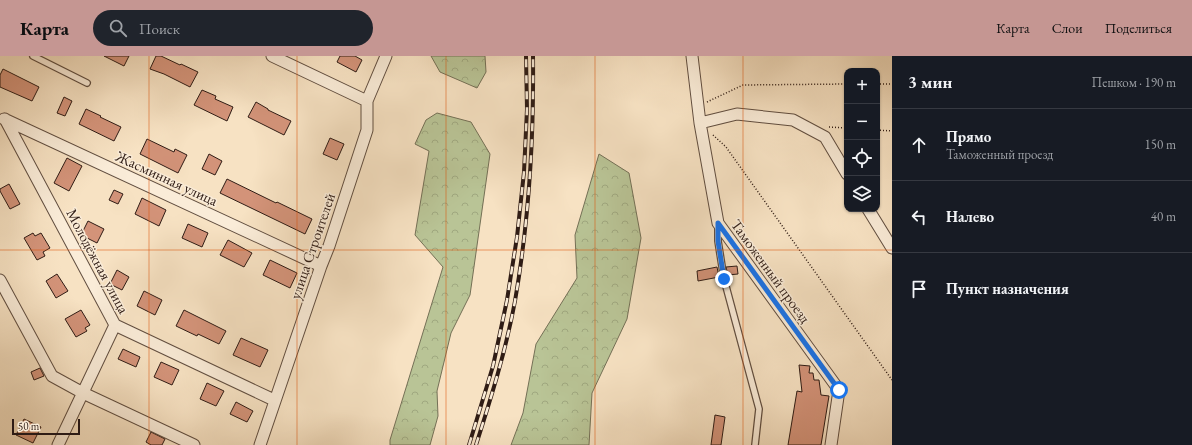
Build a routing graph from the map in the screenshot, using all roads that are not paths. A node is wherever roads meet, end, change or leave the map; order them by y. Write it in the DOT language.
graph roads {
  1 [pos="33,56"];
  2 [pos="272,56"];
  3 [pos="386,56"];
  4 [pos="692,56"];
  5 [pos="88,83"];
  6 [pos="367,101"];
  7 [pos="2,118"];
  8 [pos="700,123"];
  9 [pos="844,169"];
  10 [pos="870,212"];
  11 [pos="718,223"];
  12 [pos="892,248"];
  13 [pos="320,266"];
  14 [pos="0,280"];
  15 [pos="115,325"];
  16 [pos="83,393"];
  17 [pos="274,400"];
  18 [pos="58,445"];
  19 [pos="194,445"];
  20 [pos="260,445"];
  21 [pos="755,445"];
  22 [pos="831,445"];
  1 -- 5 [label="lane"];
  2 -- 6 [label="street"];
  3 -- 6 [label="street, улица Строителей"];
  4 -- 8 [label="street, Таможенный проезд"];
  6 -- 13 [label="street, улица Строителей"];
  7 -- 13 [label="street, Жасминная улица"];
  7 -- 15 [label="street, Молодёжная улица"];
  8 -- 9 [label="street"];
  8 -- 11 [label="street, Таможенный проезд"];
  10 -- 12 [label="street"];
  11 -- 21 [label="lane"];
  11 -- 22 [label="street, Таможенный проезд"];
  13 -- 17 [label="street, улица Строителей"];
  14 -- 16 [label="street"];
  15 -- 16 [label="street"];
  15 -- 17 [label="street, Молодёжная улица"];
  16 -- 18 [label="street"];
  16 -- 19 [label="street"];
  17 -- 20 [label="street, улица Строителей"];
}
